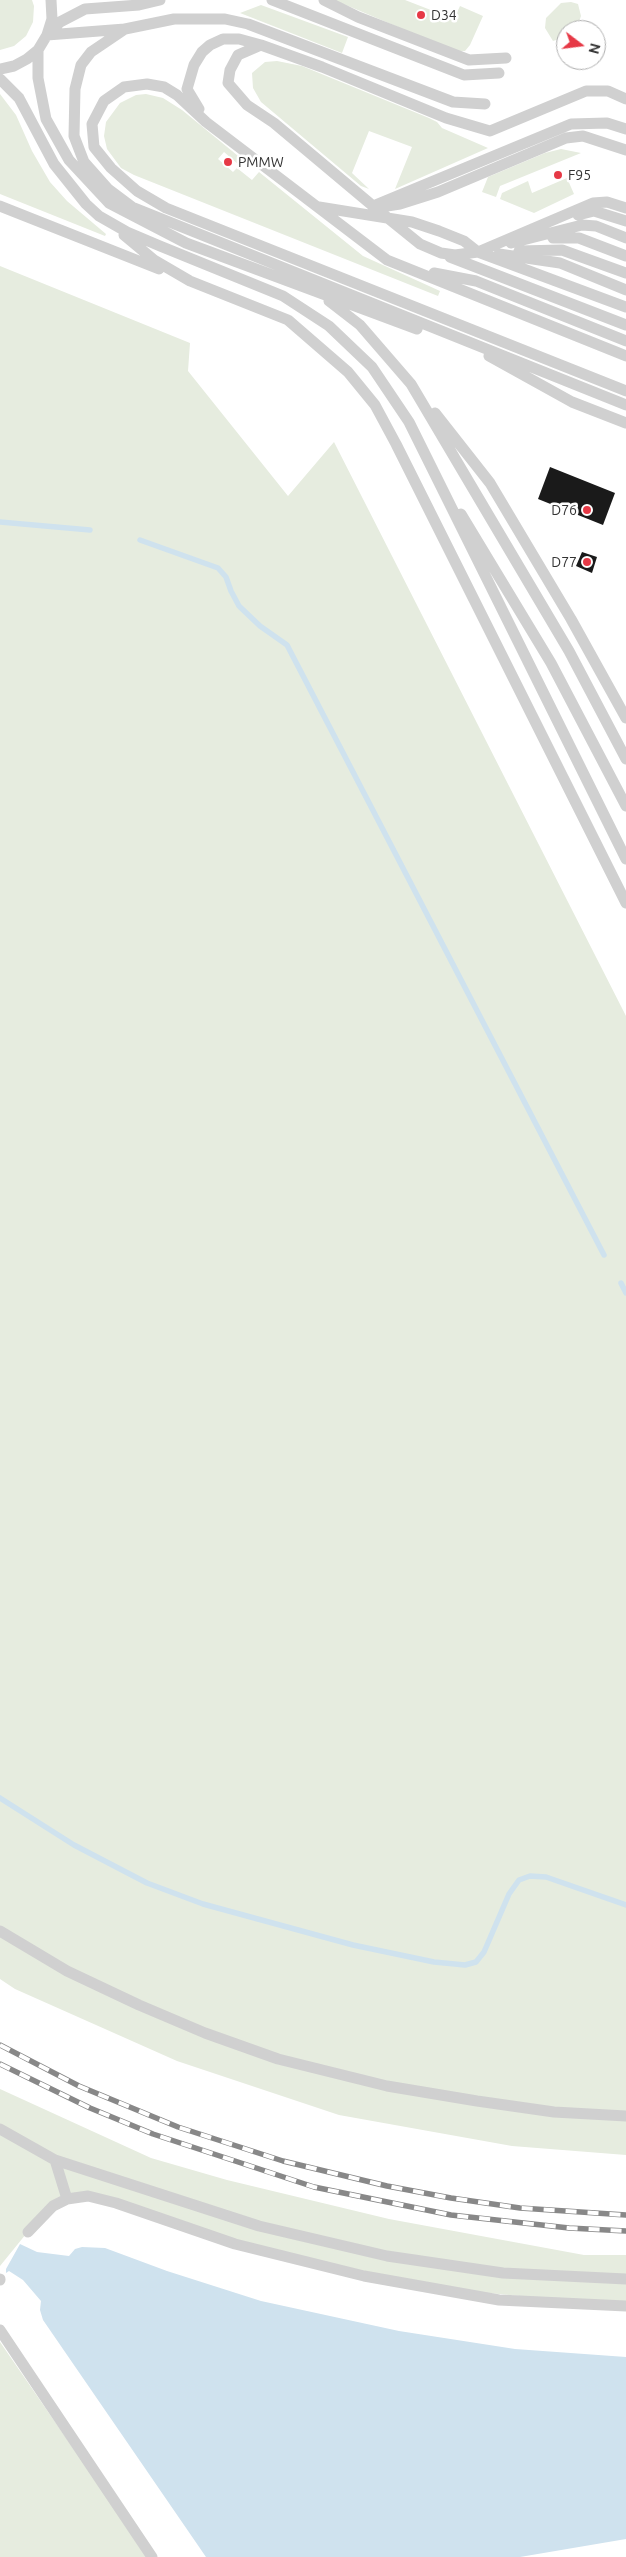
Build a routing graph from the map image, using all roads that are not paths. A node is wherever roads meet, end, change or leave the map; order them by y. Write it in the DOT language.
graph roads {
  1 [pos="51,0"];
  2 [pos="160,0"];
  3 [pos="272,0"];
  4 [pos="324,0"];
  5 [pos="125,29"];
  6 [pos="47,35"];
  7 [pos="261,45"];
  8 [pos="38,50"];
  9 [pos="506,58"];
  10 [pos="0,69"];
  11 [pos="499,73"];
  12 [pos="0,79"];
  13 [pos="626,99"];
  14 [pos="485,104"];
  15 [pos="206,122"];
  16 [pos="626,129"];
  17 [pos="626,150"];
  18 [pos="0,206"];
  19 [pos="314,206"];
  20 [pos="372,206"];
  21 [pos="626,208"];
  22 [pos="99,216"];
  23 [pos="387,218"];
  24 [pos="163,221"];
  25 [pos="626,221"];
  26 [pos="204,224"];
  27 [pos="626,238"];
  28 [pos="478,252"];
  29 [pos="441,253"];
  30 [pos="626,256"];
  31 [pos="411,269"];
  32 [pos="626,274"];
  33 [pos="190,281"];
  34 [pos="476,281"];
  35 [pos="306,287"];
  36 [pos="626,290"];
  37 [pos="626,307"];
  38 [pos="626,325"];
  39 [pos="626,341"];
  40 [pos="489,356"];
  41 [pos="626,356"];
  42 [pos="411,384"];
  43 [pos="626,390"];
  44 [pos="626,405"];
  45 [pos="626,411"];
  46 [pos="626,424"];
  47 [pos="427,460"];
  48 [pos="626,718"];
  49 [pos="626,758"];
  50 [pos="626,806"];
  51 [pos="626,859"];
  52 [pos="626,903"];
  53 [pos="0,1931"];
  54 [pos="626,2116"];
  55 [pos="0,2129"];
  56 [pos="55,2160"];
  57 [pos="67,2199"];
  58 [pos="28,2232"];
  59 [pos="626,2280"];
  60 [pos="626,2306"];
  61 [pos="0,2330"];
  62 [pos="152,2557"];
  1 -- 6 [label="lane"];
  2 -- 6 [label="lane"];
  3 -- 11 [label="lane"];
  4 -- 9 [label="lane"];
  5 -- 6 [label="lane"];
  5 -- 14 [label="lane"];
  5 -- 24 [label="lane"];
  6 -- 8 [label="lane"];
  7 -- 13 [label="lane"];
  7 -- 15 [label="lane"];
  7 -- 20 [label="lane"];
  8 -- 10 [label="lane"];
  8 -- 35 [label="lane"];
  12 -- 22 [label="lane"];
  15 -- 19 [label="lane"];
  15 -- 26 [label="lane"];
  16 -- 20 [label="lane"];
  17 -- 20 [label="lane"];
  18 -- 33 [label="lane"];
  19 -- 23 [label="lane"];
  19 -- 31 [label="lane"];
  20 -- 23 [label="lane"];
  21 -- 28 [label="lane"];
  22 -- 33 [label="lane"];
  22 -- 47 [label="lane"];
  23 -- 28 [label="lane"];
  23 -- 29 [label="lane"];
  24 -- 26 [label="lane"];
  24 -- 44 [label="lane"];
  25 -- 28 [label="lane"];
  26 -- 43 [label="lane"];
  27 -- 28 [label="lane"];
  28 -- 29 [label="lane"];
  28 -- 30 [label="lane"];
  28 -- 32 [label="lane"];
  28 -- 36 [label="lane"];
  28 -- 37 [label="lane"];
  29 -- 34 [label="lane"];
  29 -- 38 [label="lane"];
  31 -- 34 [label="lane"];
  31 -- 41 [label="lane"];
  33 -- 52 [label="lane"];
  34 -- 39 [label="lane"];
  35 -- 40 [label="lane"];
  35 -- 42 [label="lane"];
  40 -- 45 [label="lane"];
  40 -- 46 [label="lane"];
  42 -- 48 [label="lane"];
  42 -- 49 [label="lane"];
  47 -- 50 [label="lane"];
  47 -- 51 [label="lane"];
  53 -- 54 [label="lane"];
  55 -- 56 [label="lane"];
  56 -- 57 [label="lane"];
  56 -- 59 [label="lane"];
  57 -- 58 [label="lane"];
  57 -- 60 [label="lane"];
  61 -- 62 [label="lane"];
}
